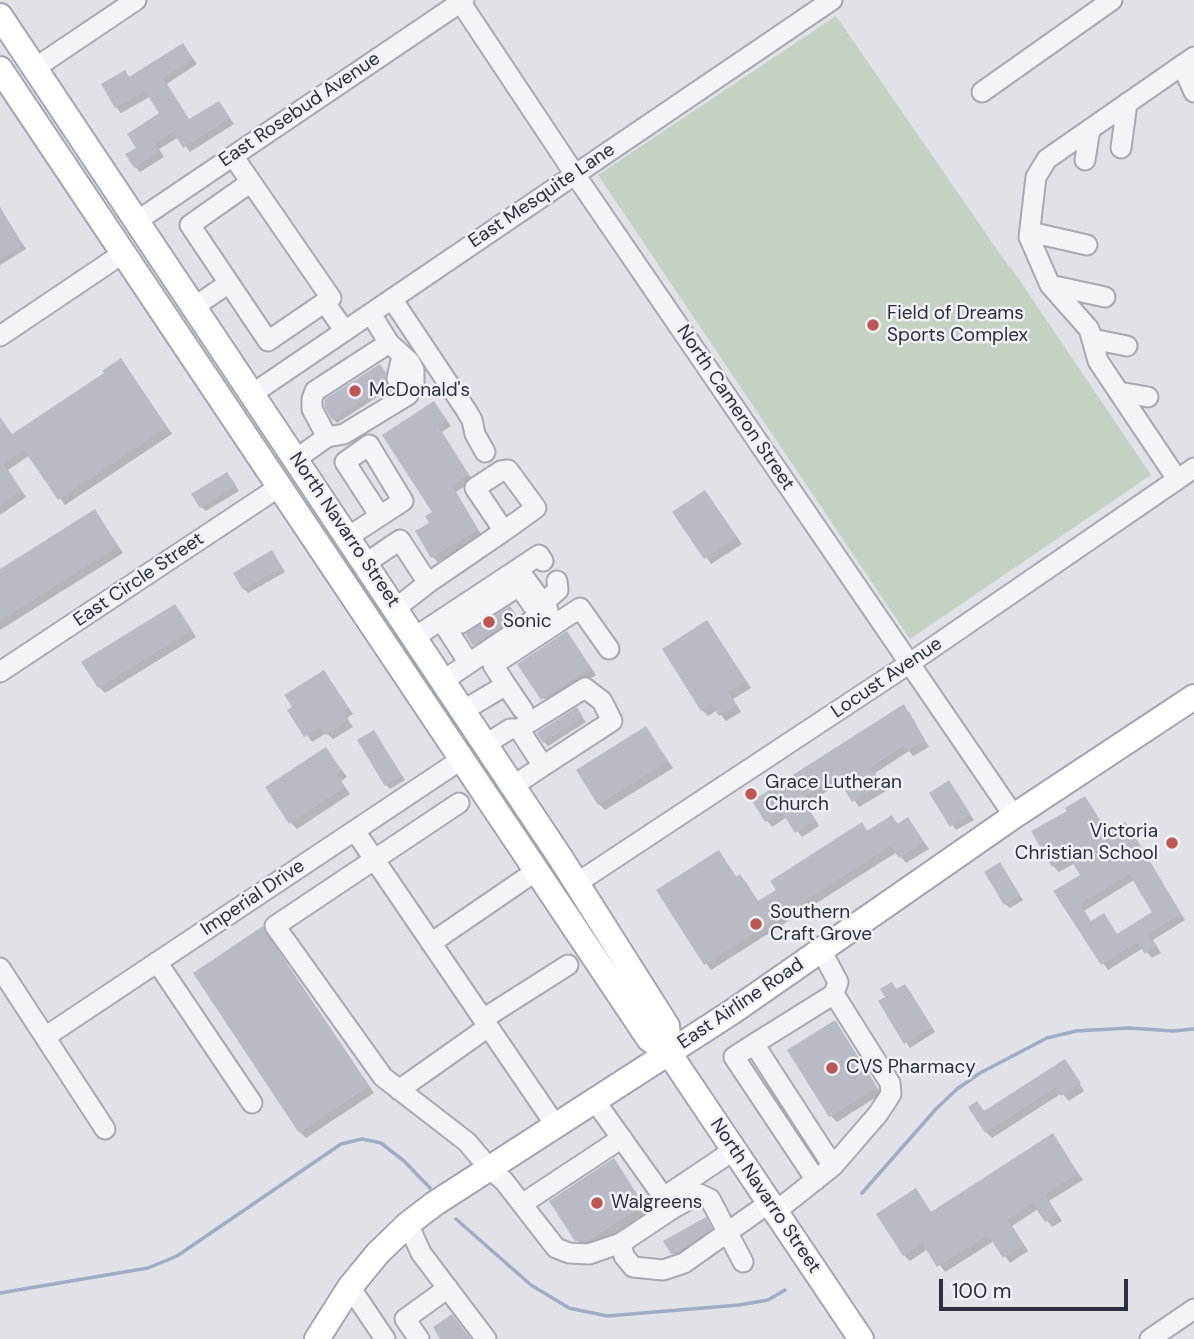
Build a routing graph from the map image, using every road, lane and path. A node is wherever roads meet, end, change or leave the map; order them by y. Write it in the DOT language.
graph roads {
  1 [pos="136,0"];
  2 [pos="1112,0"];
  3 [pos="461,1"];
  4 [pos="820,3"];
  5 [pos="0,16"];
  6 [pos="1188,61"];
  7 [pos="35,68"];
  8 [pos="0,69"];
  9 [pos="982,92"];
  10 [pos="1194,92"];
  11 [pos="1127,103"];
  12 [pos="32,116"];
  13 [pos="1090,129"];
  14 [pos="1121,148"];
  15 [pos="233,156"];
  16 [pos="1085,160"];
  17 [pos="575,173"];
  18 [pos="251,182"];
  19 [pos="136,221"];
  20 [pos="1030,232"];
  21 [pos="1087,245"];
  22 [pos="122,254"];
  23 [pos="229,283"];
  24 [pos="1050,285"];
  25 [pos="1105,297"];
  26 [pos="392,299"];
  27 [pos="325,303"];
  28 [pos="194,307"];
  29 [pos="371,314"];
  30 [pos="345,331"];
  31 [pos="0,336"];
  32 [pos="1092,339"];
  33 [pos="1127,346"];
  34 [pos="396,350"];
  35 [pos="1119,392"];
  36 [pos="253,394"];
  37 [pos="1148,397"];
  38 [pos="327,437"];
  39 [pos="485,452"];
  40 [pos="296,459"];
  41 [pos="1194,468"];
  42 [pos="1177,479"];
  43 [pos="278,487"];
  44 [pos="380,516"];
  45 [pos="504,531"];
  46 [pos="348,537"];
  47 [pos="543,561"];
  48 [pos="366,563"];
  49 [pos="518,569"];
  50 [pos="557,581"];
  51 [pos="428,583"];
  52 [pos="396,608"];
  53 [pos="541,609"];
  54 [pos="443,619"];
  55 [pos="415,637"];
  56 [pos="609,649"];
  57 [pos="469,663"];
  58 [pos="910,663"];
  59 [pos="0,672"];
  60 [pos="444,680"];
  61 [pos="506,685"];
  62 [pos="1194,697"];
  63 [pos="464,710"];
  64 [pos="521,720"];
  65 [pos="486,744"];
  66 [pos="462,759"];
  67 [pos="543,766"];
  68 [pos="513,786"];
  69 [pos="459,803"];
  70 [pos="1014,816"];
  71 [pos="355,831"];
  72 [pos="374,860"];
  73 [pos="536,871"];
  74 [pos="577,883"];
  75 [pos="431,943"];
  76 [pos="821,950"];
  77 [pos="157,962"];
  78 [pos="568,965"];
  79 [pos="0,968"];
  80 [pos="834,994"];
  81 [pos="486,1023"];
  82 [pos="45,1037"];
  83 [pos="754,1044"];
  84 [pos="669,1053"];
  85 [pos="399,1090"];
  86 [pos="595,1101"];
  87 [pos="252,1102"];
  88 [pos="556,1126"];
  89 [pos="105,1129"];
  90 [pos="622,1138"];
  91 [pos="734,1150"];
  92 [pos="833,1166"];
  93 [pos="489,1168"];
  94 [pos="816,1180"];
  95 [pos="668,1203"];
  96 [pos="522,1204"];
  97 [pos="772,1207"];
  98 [pos="408,1224"];
  99 [pos="728,1233"];
  100 [pos="621,1243"];
  101 [pos="743,1262"];
  102 [pos="349,1287"];
  103 [pos="448,1288"];
  104 [pos="1194,1310"];
  105 [pos="317,1339"];
  106 [pos="385,1339"];
  107 [pos="419,1339"];
  108 [pos="486,1339"];
  109 [pos="861,1339"];
  110 [pos="1150,1339"];
  1 -- 7 [label="street"];
  2 -- 9 [label="street"];
  3 -- 15 [label="street, East Rosebud Avenue"];
  3 -- 17 [label="street, North Cameron Street"];
  4 -- 17 [label="street, East Mesquite Lane"];
  5 -- 7 [label="main road, North Navarro Street"];
  6 -- 10 [label="street"];
  6 -- 11 [label="street"];
  7 -- 19 [label="main road, North Navarro Street"];
  8 -- 12 [label="main road, North Navarro Street"];
  11 -- 13 [label="street"];
  11 -- 14 [label="street"];
  12 -- 19 [label="main road"];
  12 -- 22 [label="main road, North Navarro Street"];
  13 -- 16 [label="street"];
  13 -- 20 [label="street"];
  15 -- 18 [label="street"];
  15 -- 19 [label="street, East Rosebud Avenue"];
  17 -- 26 [label="street, East Mesquite Lane"];
  17 -- 58 [label="street, North Cameron Street"];
  18 -- 23 [label="street"];
  18 -- 27 [label="street"];
  19 -- 28 [label="main road, North Navarro Street"];
  20 -- 21 [label="street"];
  20 -- 24 [label="street"];
  22 -- 31 [label="street"];
  22 -- 40 [label="main road"];
  22 -- 43 [label="main road, North Navarro Street"];
  23 -- 27 [label="street"];
  23 -- 28 [label="street"];
  24 -- 25 [label="street"];
  24 -- 32 [label="street"];
  26 -- 29 [label="street, East Mesquite Lane"];
  26 -- 39 [label="street"];
  27 -- 30 [label="street"];
  28 -- 36 [label="main road, North Navarro Street"];
  29 -- 30 [label="street, East Mesquite Lane"];
  29 -- 34 [label="street"];
  30 -- 36 [label="street, East Mesquite Lane"];
  32 -- 33 [label="street"];
  32 -- 35 [label="street"];
  34 -- 38 [label="street"];
  34 -- 38 [label="street"];
  35 -- 37 [label="street"];
  35 -- 42 [label="street"];
  36 -- 40 [label="main road, North Navarro Street"];
  38 -- 40 [label="street"];
  40 -- 46 [label="main road, North Navarro Street"];
  41 -- 42 [label="street, Locust Avenue"];
  42 -- 58 [label="street, Locust Avenue"];
  43 -- 59 [label="street, East Circle Street"];
  43 -- 66 [label="main road, North Navarro Street"];
  44 -- 46 [label="street"];
  45 -- 51 [label="street"];
  46 -- 48 [label="main road, North Navarro Street"];
  47 -- 49 [label="street"];
  48 -- 51 [label="street"];
  48 -- 52 [label="main road, North Navarro Street"];
  49 -- 53 [label="street"];
  49 -- 54 [label="street"];
  50 -- 53 [label="street"];
  51 -- 52 [label="street"];
  52 -- 55 [label="main road, North Navarro Street"];
  53 -- 54 [label="street"];
  53 -- 57 [label="street"];
  54 -- 55 [label="street"];
  54 -- 57 [label="street"];
  55 -- 60 [label="main road, North Navarro Street"];
  56 -- 61 [label="street"];
  57 -- 60 [label="street"];
  58 -- 70 [label="street, North Cameron Street"];
  58 -- 74 [label="street, Locust Avenue"];
  60 -- 63 [label="main road, North Navarro Street"];
  61 -- 63 [label="street"];
  61 -- 64 [label="street"];
  62 -- 70 [label="main road, East Airline Road"];
  63 -- 65 [label="main road, North Navarro Street"];
  64 -- 65 [label="street"];
  64 -- 67 [label="street"];
  64 -- 67 [label="street"];
  65 -- 68 [label="main road, North Navarro Street"];
  66 -- 71 [label="street, Imperial Drive"];
  66 -- 73 [label="main road, North Navarro Street"];
  67 -- 68 [label="street"];
  68 -- 74 [label="main road, North Navarro Street"];
  69 -- 72 [label="street"];
  70 -- 76 [label="main road, East Airline Road"];
  71 -- 72 [label="street"];
  71 -- 77 [label="street, Imperial Drive"];
  72 -- 75 [label="street"];
  72 -- 85 [label="street"];
  73 -- 75 [label="street"];
  73 -- 84 [label="main road, North Navarro Street"];
  74 -- 84 [label="main road, North Navarro Street"];
  75 -- 81 [label="street"];
  76 -- 80 [label="street"];
  76 -- 84 [label="main road, East Airline Road"];
  77 -- 82 [label="street, Imperial Drive"];
  77 -- 87 [label="street"];
  78 -- 81 [label="street"];
  79 -- 82 [label="street"];
  80 -- 83 [label="street"];
  80 -- 92 [label="street"];
  81 -- 85 [label="street"];
  81 -- 88 [label="street"];
  82 -- 89 [label="street"];
  83 -- 92 [label="street"];
  83 -- 94 [label="street"];
  84 -- 86 [label="main road, East Airline Road"];
  84 -- 91 [label="main road, North Navarro Street"];
  85 -- 93 [label="street"];
  86 -- 88 [label="main road, East Airline Road"];
  86 -- 90 [label="street"];
  88 -- 93 [label="main road, East Airline Road"];
  90 -- 95 [label="street"];
  90 -- 96 [label="street"];
  91 -- 95 [label="street"];
  91 -- 97 [label="main road, North Navarro Street"];
  92 -- 94 [label="street"];
  93 -- 96 [label="street"];
  93 -- 98 [label="main road, East Airline Road"];
  94 -- 97 [label="street"];
  95 -- 99 [label="street"];
  95 -- 100 [label="street"];
  96 -- 100 [label="street"];
  97 -- 99 [label="street"];
  97 -- 109 [label="main road, North Navarro Street"];
  98 -- 102 [label="main road, East Airline Road"];
  98 -- 103 [label="street"];
  99 -- 100 [label="street"];
  99 -- 101 [label="street"];
  102 -- 105 [label="main road, East Airline Road"];
  102 -- 106 [label="street"];
  103 -- 107 [label="street"];
  103 -- 108 [label="street"];
  104 -- 110 [label="street"];
}
